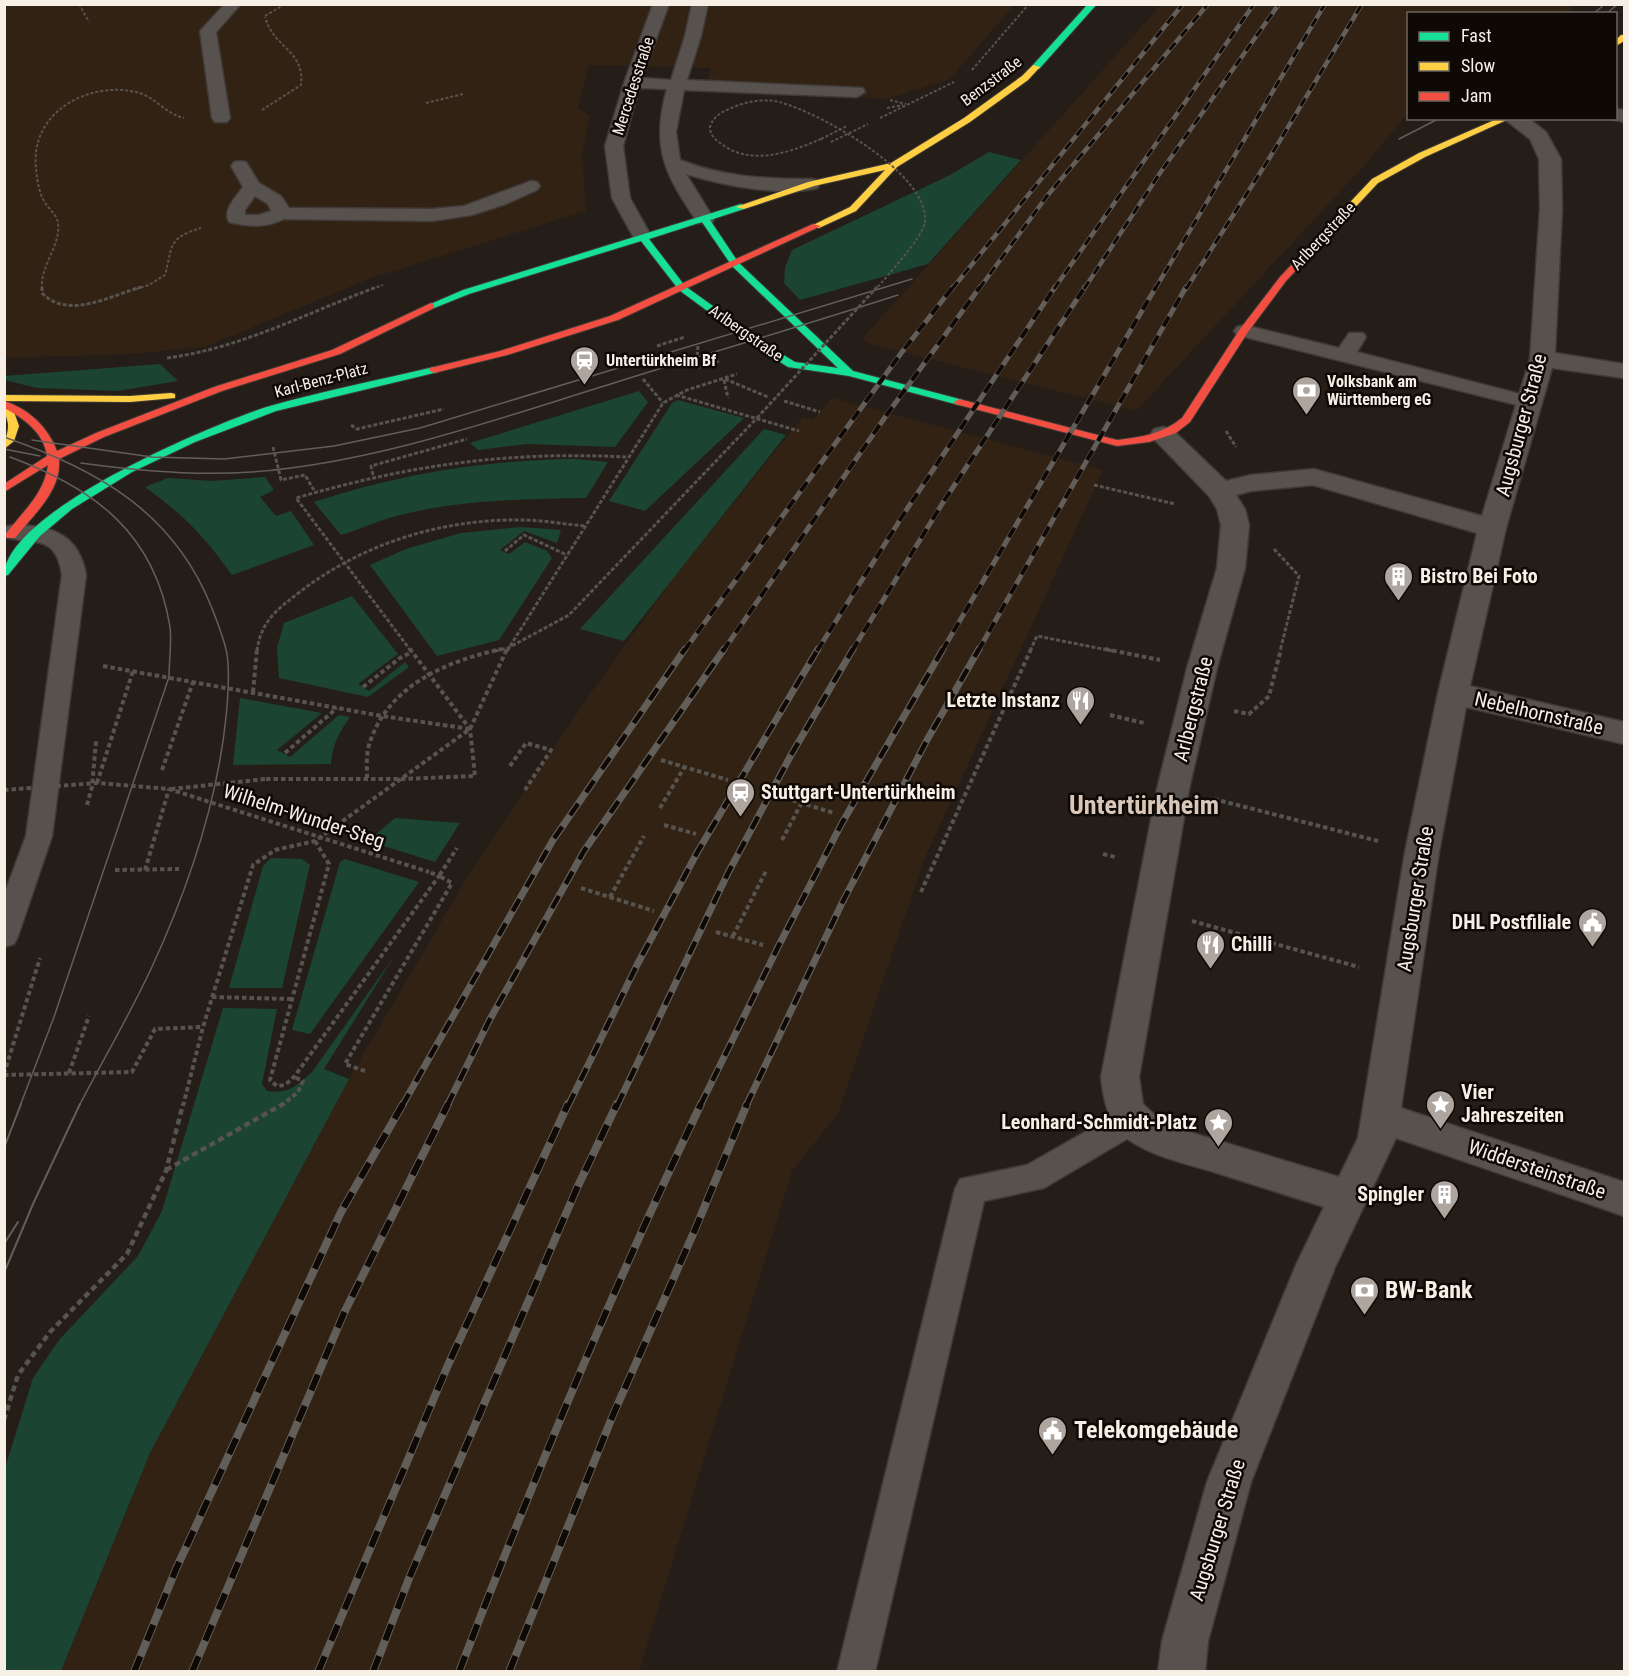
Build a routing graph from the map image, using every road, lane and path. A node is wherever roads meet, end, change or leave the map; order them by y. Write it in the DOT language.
graph roads {
  1 [pos="79,4"];
  2 [pos="234,4"];
  3 [pos="285,4"];
  4 [pos="661,4"];
  5 [pos="700,4"];
  6 [pos="1029,4"];
  7 [pos="1093,4"];
  8 [pos="89,22"];
  9 [pos="968,74"];
  10 [pos="962,78"];
  11 [pos="632,83"];
  12 [pos="677,83"];
  13 [pos="857,92"];
  14 [pos="463,94"];
  15 [pos="426,103"];
  16 [pos="883,109"];
  17 [pos="262,110"];
  18 [pos="220,115"];
  19 [pos="1502,120"];
  20 [pos="1516,120"];
  21 [pos="821,139"];
  22 [pos="672,163"];
  23 [pos="894,165"];
  24 [pos="240,166"];
  25 [pos="811,184"];
  26 [pos="531,186"];
  27 [pos="252,187"];
  28 [pos="281,213"];
  29 [pos="236,218"];
  30 [pos="705,219"];
  31 [pos="642,236"];
  32 [pos="735,264"];
  33 [pos="682,288"];
  34 [pos="1244,331"];
  35 [pos="1356,337"];
  36 [pos="669,342"];
  37 [pos="657,346"];
  38 [pos="1345,355"];
  39 [pos="1542,359"];
  40 [pos="1624,371"];
  41 [pos="849,374"];
  42 [pos="643,379"];
  43 [pos="218,389"];
  44 [pos="676,395"];
  45 [pos="4,398"];
  46 [pos="728,398"];
  47 [pos="1529,402"];
  48 [pos="663,403"];
  49 [pos="4,406"];
  50 [pos="444,409"];
  51 [pos="757,418"];
  52 [pos="357,429"];
  53 [pos="800,431"];
  54 [pos="1163,435"];
  55 [pos="467,439"];
  56 [pos="4,446"];
  57 [pos="55,457"];
  58 [pos="152,457"];
  59 [pos="626,457"];
  60 [pos="95,475"];
  61 [pos="374,475"];
  62 [pos="66,480"];
  63 [pos="50,483"];
  64 [pos="6,487"];
  65 [pos="1220,491"];
  66 [pos="586,526"];
  67 [pos="1492,528"];
  68 [pos="15,537"];
  69 [pos="1272,546"];
  70 [pos="505,551"];
  71 [pos="567,555"];
  72 [pos="344,562"];
  73 [pos="4,572"];
  74 [pos="568,615"];
  75 [pos="508,648"];
  76 [pos="412,652"];
  77 [pos="102,665"];
  78 [pos="1202,668"];
  79 [pos="133,671"];
  80 [pos="429,674"];
  81 [pos="193,682"];
  82 [pos="363,687"];
  83 [pos="253,692"];
  84 [pos="1453,693"];
  85 [pos="1194,705"];
  86 [pos="338,708"];
  87 [pos="382,716"];
  88 [pos="470,729"];
  89 [pos="1624,733"];
  90 [pos="285,753"];
  91 [pos="661,760"];
  92 [pos="510,766"];
  93 [pos="685,766"];
  94 [pos="162,770"];
  95 [pos="367,778"];
  96 [pos="402,779"];
  97 [pos="728,780"];
  98 [pos="98,783"];
  99 [pos="169,789"];
  100 [pos="525,789"];
  101 [pos="1173,789"];
  102 [pos="4,790"];
  103 [pos="785,798"];
  104 [pos="802,802"];
  105 [pos="660,808"];
  106 [pos="834,813"];
  107 [pos="664,825"];
  108 [pos="696,834"];
  109 [pos="644,836"];
  110 [pos="782,840"];
  111 [pos="315,842"];
  112 [pos="457,848"];
  113 [pos="1422,852"];
  114 [pos="179,869"];
  115 [pos="767,869"];
  116 [pos="115,870"];
  117 [pos="145,870"];
  118 [pos="439,876"];
  119 [pos="580,888"];
  120 [pos="921,892"];
  121 [pos="610,897"];
  122 [pos="1151,910"];
  123 [pos="654,911"];
  124 [pos="716,932"];
  125 [pos="4,936"];
  126 [pos="733,936"];
  127 [pos="763,945"];
  128 [pos="1402,979"];
  129 [pos="212,997"];
  130 [pos="291,999"];
  131 [pos="89,1016"];
  132 [pos="203,1028"];
  133 [pos="365,1071"];
  134 [pos="69,1073"];
  135 [pos="4,1076"];
  136 [pos="294,1077"];
  137 [pos="1381,1117"];
  138 [pos="1131,1120"];
  139 [pos="166,1171"];
  140 [pos="1347,1197"];
  141 [pos="1624,1199"];
  142 [pos="4,1420"];
  143 [pos="856,1671"];
  144 [pos="1181,1671"];
  1 -- 8 [label="path"];
  2 -- 18 [label="lane"];
  3 -- 17 [label="path"];
  4 -- 11 [label="lane, Mercedesstraße"];
  5 -- 12 [label="lane"];
  6 -- 9 [label="path"];
  7 -- 23 [label="main road, Benzstraße"];
  10 -- 16 [label="path"];
  11 -- 12 [label="lane"];
  11 -- 31 [label="lane, Mercedesstraße"];
  12 -- 13 [label="lane"];
  12 -- 22 [label="lane"];
  14 -- 15 [label="path"];
  18 -- 29 [label="path"];
  19 -- 34 [label="main road, Arlbergstraße"];
  20 -- 39 [label="street, Augsburger Straße"];
  21 -- 51 [label="path, bridge"];
  22 -- 25 [label="lane"];
  22 -- 30 [label="lane"];
  23 -- 25 [label="main road, Benzstraße"];
  23 -- 32 [label="main road, Benzstraße"];
  24 -- 27 [label="lane"];
  25 -- 30 [label="main road, Benzstraße"];
  26 -- 28 [label="lane"];
  27 -- 28 [label="lane"];
  27 -- 29 [label="lane"];
  28 -- 29 [label="lane"];
  30 -- 31 [label="main road, Benzstraße"];
  30 -- 32 [label="main road"];
  31 -- 33 [label="main road"];
  31 -- 43 [label="main road, Karl-Benz-Platz"];
  32 -- 33 [label="main road, Benzstraße"];
  32 -- 41 [label="main road, Arlbergstraße"];
  33 -- 41 [label="main road, Arlbergstraße"];
  33 -- 58 [label="main road, Karl-Benz-Platz"];
  34 -- 38 [label="lane"];
  34 -- 54 [label="main road, Arlbergstraße"];
  35 -- 38 [label="lane"];
  36 -- 37 [label="path"];
  38 -- 47 [label="lane"];
  39 -- 40 [label="street"];
  39 -- 47 [label="street, Augsburger Straße"];
  41 -- 54 [label="main road, Arlbergstraße"];
  42 -- 48 [label="path"];
  43 -- 45 [label="main road"];
  43 -- 57 [label="main road, Karl-Benz-Platz"];
  44 -- 46 [label="path"];
  44 -- 48 [label="path"];
  44 -- 51 [label="path"];
  47 -- 67 [label="street, Augsburger Straße"];
  48 -- 59 [label="path"];
  49 -- 56 [label="main road"];
  49 -- 57 [label="main road"];
  50 -- 52 [label="path"];
  51 -- 53 [label="path"];
  51 -- 74 [label="path"];
  54 -- 65 [label="street, Arlbergstraße"];
  55 -- 61 [label="path"];
  57 -- 63 [label="main road"];
  57 -- 64 [label="main road, Karl-Benz-Platz"];
  58 -- 60 [label="main road"];
  58 -- 68 [label="main road, Karl-Benz-Platz"];
  59 -- 61 [label="path"];
  59 -- 66 [label="path"];
  61 -- 72 [label="path"];
  62 -- 63 [label="main road"];
  63 -- 64 [label="main road"];
  63 -- 68 [label="main road"];
  65 -- 67 [label="street"];
  65 -- 78 [label="street, Arlbergstraße"];
  66 -- 71 [label="path"];
  66 -- 72 [label="path"];
  67 -- 84 [label="street, Augsburger Straße"];
  68 -- 73 [label="main road, Karl-Benz-Platz"];
  68 -- 125 [label="lane"];
  69 -- 85 [label="path"];
  70 -- 71 [label="path"];
  71 -- 75 [label="path"];
  72 -- 76 [label="path"];
  72 -- 83 [label="path"];
  74 -- 75 [label="path"];
  75 -- 80 [label="path"];
  75 -- 88 [label="path"];
  76 -- 80 [label="path"];
  76 -- 82 [label="path"];
  77 -- 79 [label="path"];
  78 -- 85 [label="street, Arlbergstraße"];
  78 -- 120 [label="path"];
  79 -- 81 [label="path"];
  79 -- 98 [label="path"];
  80 -- 87 [label="path"];
  80 -- 88 [label="path"];
  81 -- 83 [label="path"];
  81 -- 94 [label="path"];
  83 -- 86 [label="path"];
  84 -- 89 [label="street, Nebelhornstraße"];
  84 -- 113 [label="street, Augsburger Straße"];
  85 -- 101 [label="street, Arlbergstraße"];
  86 -- 87 [label="path"];
  86 -- 90 [label="path"];
  87 -- 88 [label="path"];
  87 -- 95 [label="path"];
  88 -- 96 [label="path"];
  88 -- 96 [label="path, Wilhelm-Wunder-Steg"];
  91 -- 93 [label="path"];
  92 -- 100 [label="path"];
  93 -- 97 [label="path"];
  93 -- 105 [label="path"];
  95 -- 96 [label="path, Wilhelm-Wunder-Steg"];
  95 -- 99 [label="path, Wilhelm-Wunder-Steg, bridge"];
  96 -- 111 [label="path"];
  98 -- 99 [label="path, Wilhelm-Wunder-Steg, bridge"];
  98 -- 102 [label="path, Wilhelm-Wunder-Steg, bridge"];
  99 -- 117 [label="path"];
  99 -- 118 [label="path, Wilhelm-Wunder-Steg, bridge"];
  101 -- 113 [label="path"];
  101 -- 122 [label="street, Arlbergstraße"];
  103 -- 104 [label="path"];
  104 -- 106 [label="path"];
  104 -- 110 [label="path"];
  107 -- 108 [label="path"];
  109 -- 121 [label="path"];
  111 -- 129 [label="path"];
  111 -- 130 [label="path"];
  112 -- 118 [label="path"];
  113 -- 128 [label="street, Augsburger Straße"];
  114 -- 117 [label="path"];
  115 -- 126 [label="path"];
  116 -- 117 [label="path"];
  118 -- 133 [label="path"];
  118 -- 136 [label="path"];
  119 -- 121 [label="path"];
  121 -- 123 [label="path"];
  122 -- 128 [label="path"];
  122 -- 138 [label="street, Arlbergstraße"];
  124 -- 126 [label="path"];
  126 -- 127 [label="path"];
  128 -- 137 [label="street, Augsburger Straße"];
  129 -- 130 [label="path"];
  129 -- 132 [label="path"];
  130 -- 136 [label="path"];
  131 -- 134 [label="path"];
  132 -- 134 [label="path"];
  132 -- 139 [label="path"];
  134 -- 135 [label="path"];
  136 -- 139 [label="path"];
  137 -- 140 [label="street, Augsburger Straße"];
  137 -- 141 [label="street, Widdersteinstraße"];
  138 -- 140 [label="street"];
  138 -- 143 [label="lane"];
  139 -- 142 [label="path"];
  140 -- 144 [label="street, Augsburger Straße"];
}
